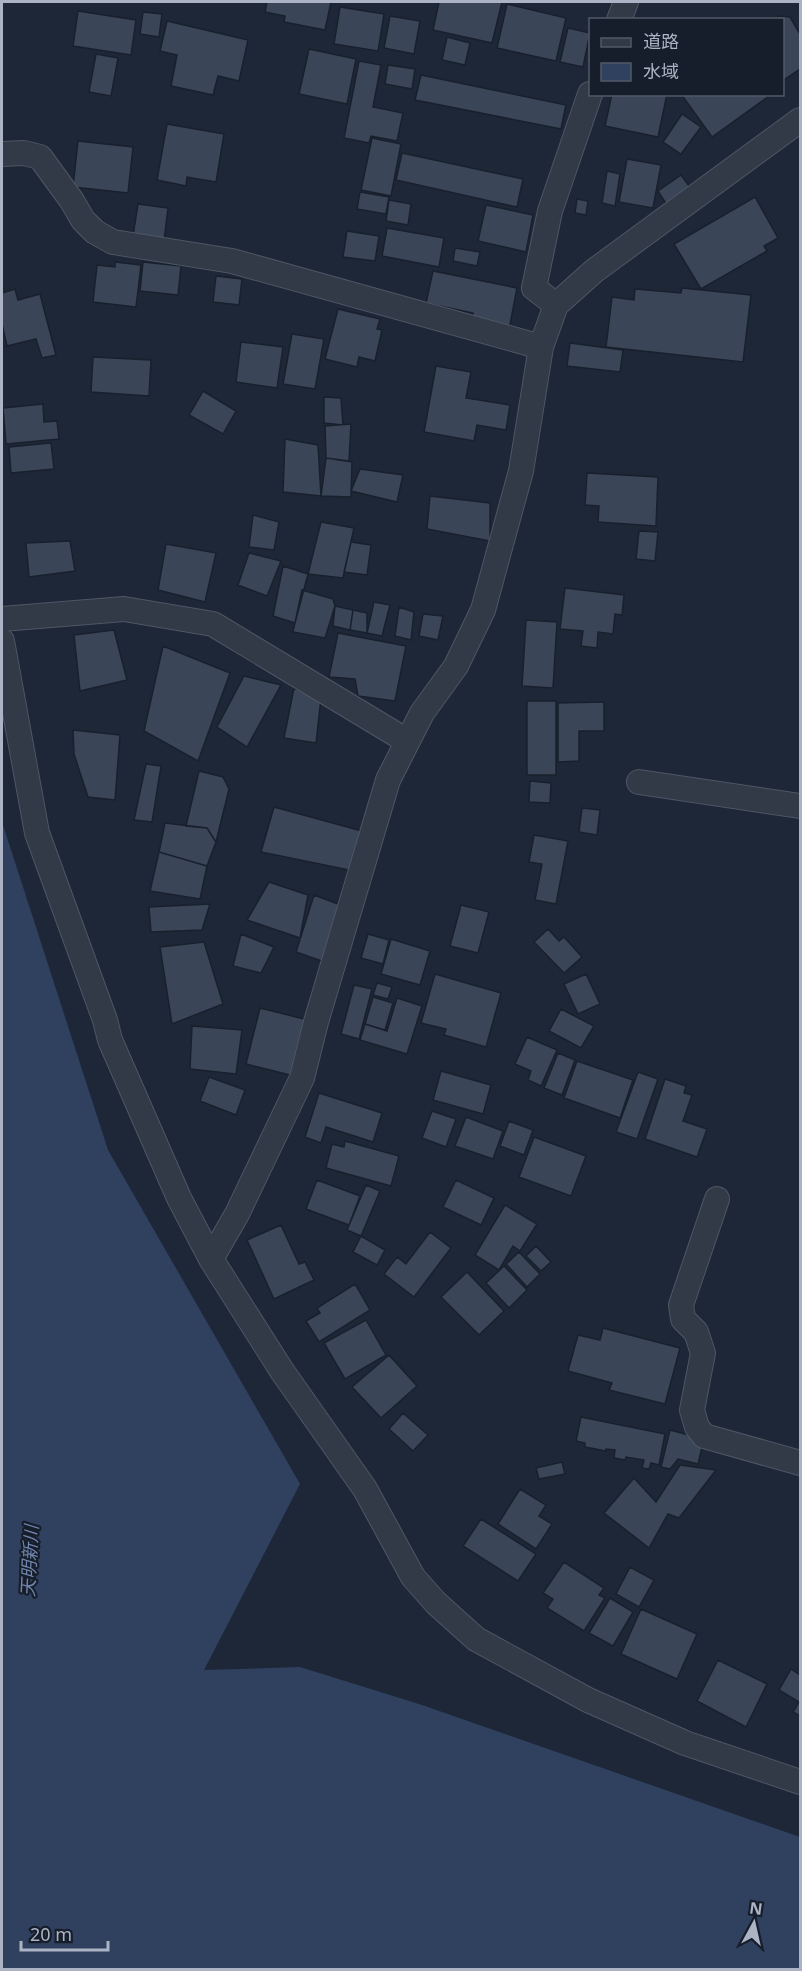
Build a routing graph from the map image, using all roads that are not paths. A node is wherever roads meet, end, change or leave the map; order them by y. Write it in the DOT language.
graph roads {
  1 [pos="626,2"];
  2 [pos="620,18"];
  3 [pos="590,96"];
  4 [pos="801,120"];
  5 [pos="2,154"];
  6 [pos="556,305"];
  7 [pos="541,347"];
  8 [pos="2,619"];
  9 [pos="2,641"];
  10 [pos="407,741"];
  11 [pos="639,782"];
  12 [pos="801,806"];
  13 [pos="717,1199"];
  14 [pos="211,1259"];
  15 [pos="801,1463"];
  16 [pos="801,1782"];
  1 -- 2 [label="street"];
  3 -- 6 [label="street"];
  4 -- 6 [label="street"];
  5 -- 7 [label="street"];
  6 -- 7 [label="street"];
  7 -- 10 [label="street"];
  8 -- 10 [label="street"];
  9 -- 14 [label="street"];
  10 -- 14 [label="street"];
  11 -- 12 [label="street"];
  13 -- 15 [label="street"];
  14 -- 16 [label="street"];
}
